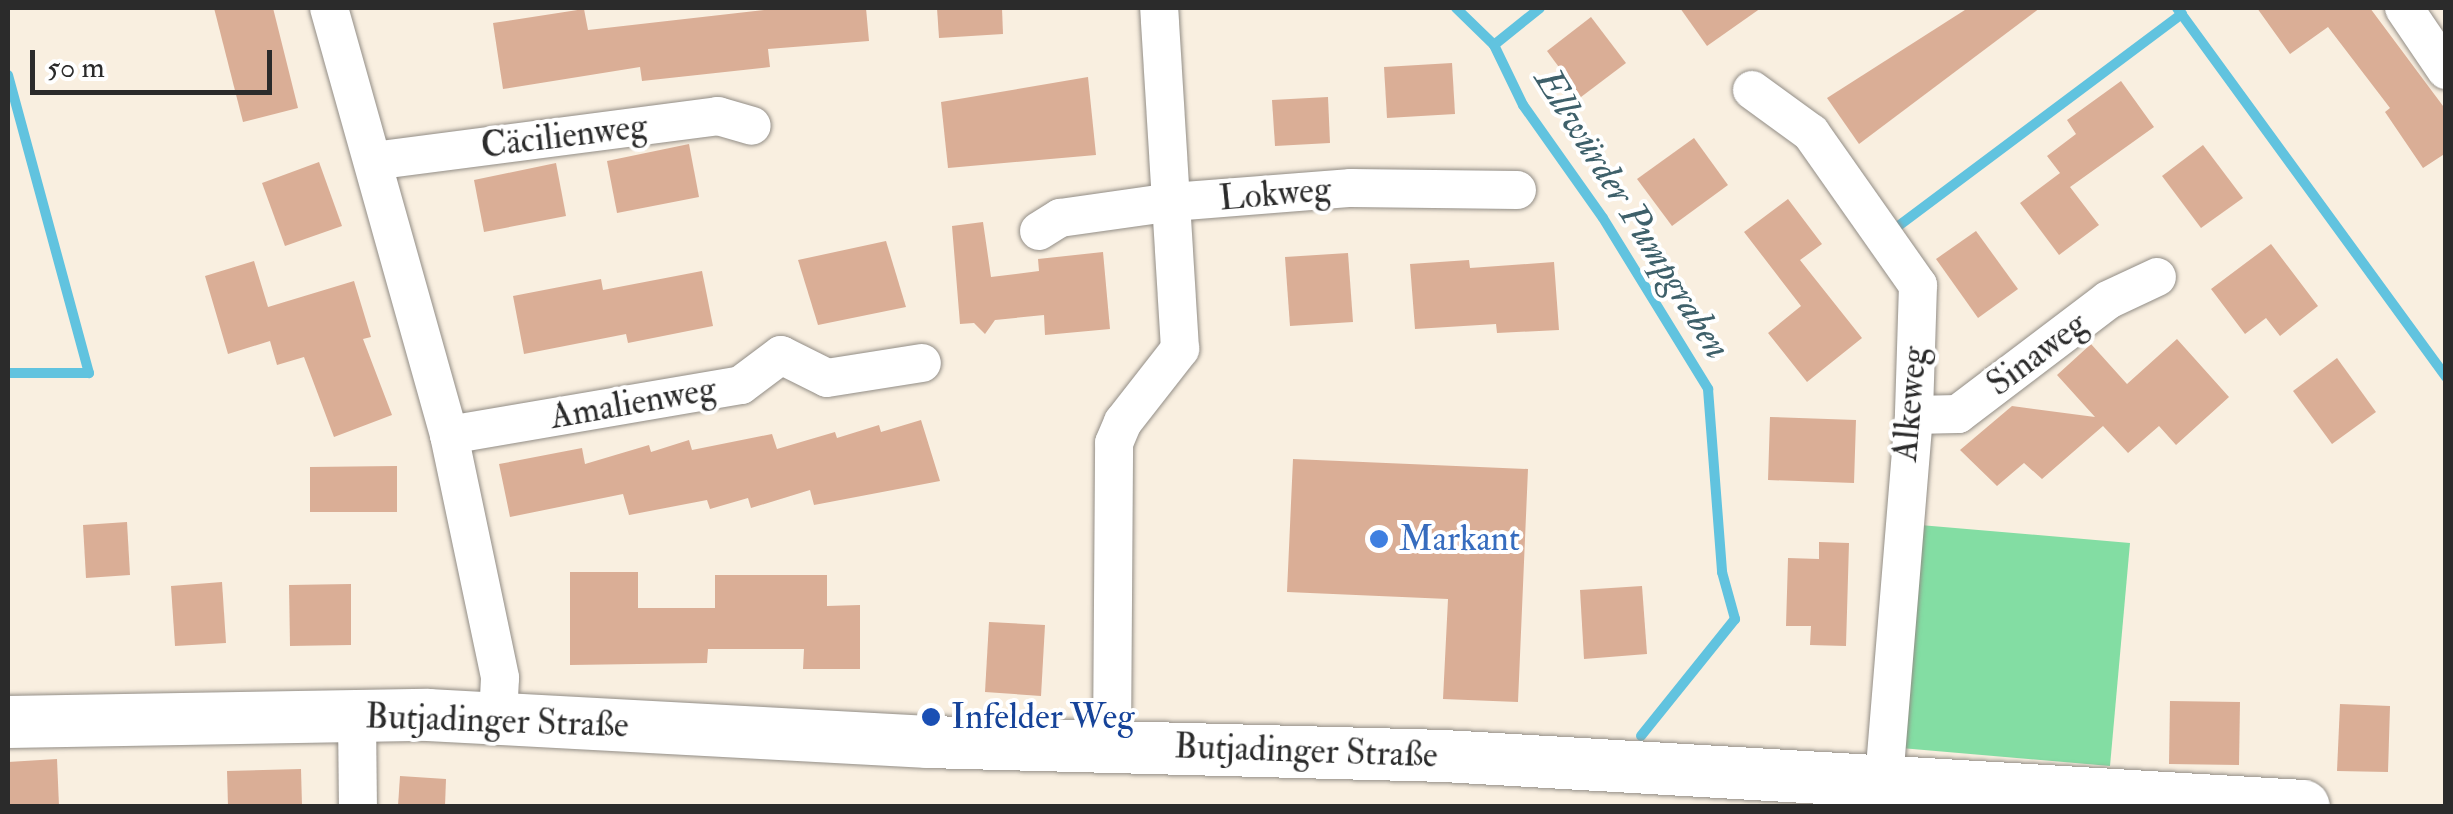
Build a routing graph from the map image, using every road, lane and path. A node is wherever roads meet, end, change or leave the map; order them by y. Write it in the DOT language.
graph roads {
  1 [pos="329,8"];
  2 [pos="1159,8"];
  3 [pos="2404,8"];
  4 [pos="2446,70"];
  5 [pos="1752,90"];
  6 [pos="752,126"];
  7 [pos="374,160"];
  8 [pos="1517,190"];
  9 [pos="1172,202"];
  10 [pos="1039,231"];
  11 [pos="2157,277"];
  12 [pos="922,363"];
  13 [pos="1914,415"];
  14 [pos="448,435"];
  15 [pos="357,716"];
  16 [pos="498,718"];
  17 [pos="8,722"];
  18 [pos="1112,744"];
  19 [pos="1884,780"];
  20 [pos="358,806"];
  21 [pos="2304,806"];
  1 -- 7 [label="street"];
  2 -- 9 [label="street"];
  3 -- 4 [label="street"];
  5 -- 13 [label="street, Alkeweg"];
  6 -- 7 [label="street, Cäcilienweg"];
  7 -- 14 [label="street"];
  8 -- 9 [label="street, Lokweg"];
  9 -- 10 [label="street, Lokweg"];
  9 -- 18 [label="street"];
  11 -- 13 [label="street, Sinaweg"];
  12 -- 14 [label="street, Amalienweg"];
  13 -- 19 [label="street, Alkeweg"];
  14 -- 16 [label="street"];
  15 -- 16 [label="main road, Butjadinger Straße"];
  15 -- 17 [label="main road, Butjadinger Straße"];
  15 -- 20 [label="street"];
  16 -- 18 [label="main road, Butjadinger Straße"];
  18 -- 19 [label="main road, Butjadinger Straße"];
  19 -- 21 [label="main road, Butjadinger Straße"];
}
